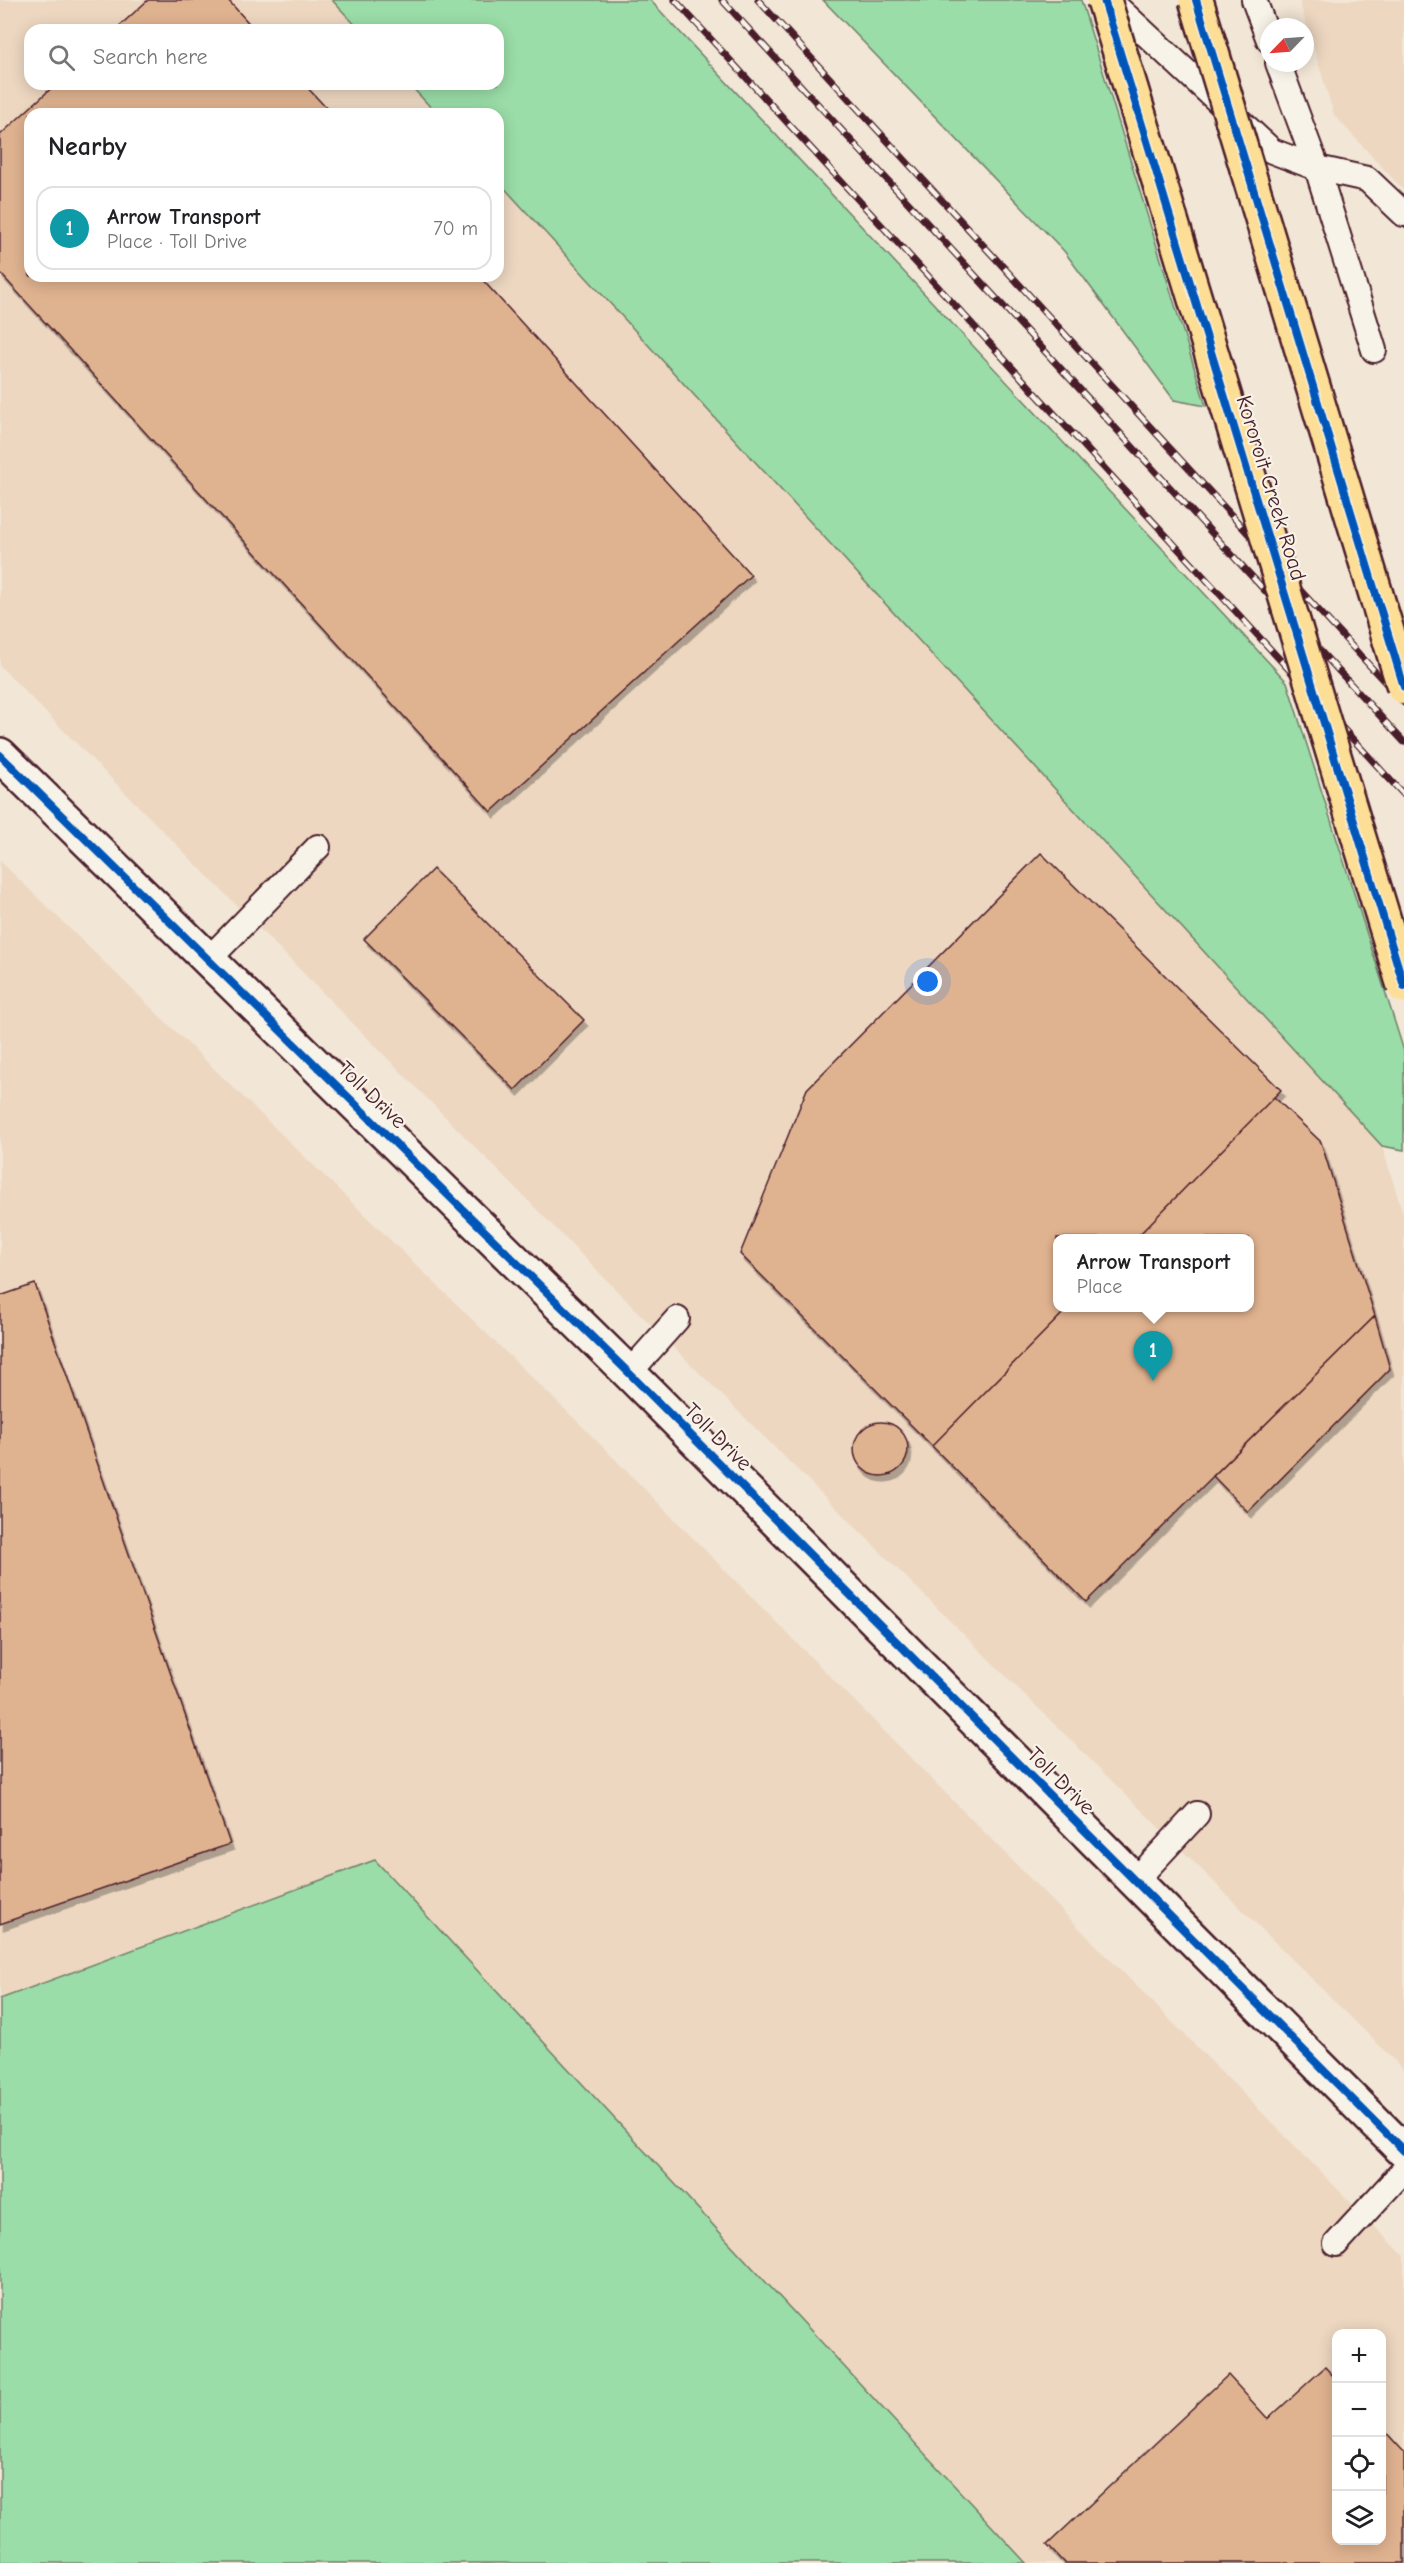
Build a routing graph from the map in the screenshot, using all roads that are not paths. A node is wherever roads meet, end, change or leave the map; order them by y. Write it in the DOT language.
graph roads {
  1 [pos="1104,0"];
  2 [pos="1109,0"];
  3 [pos="1196,0"];
  4 [pos="1254,0"];
  5 [pos="1261,18"];
  6 [pos="1281,72"];
  7 [pos="1317,168"];
  8 [pos="1404,214"];
  9 [pos="1374,350"];
  10 [pos="1404,687"];
  11 [pos="0,755"];
  12 [pos="318,847"];
  13 [pos="208,960"];
  14 [pos="1404,986"];
  15 [pos="676,1319"];
  16 [pos="629,1373"];
  17 [pos="1197,1814"];
  18 [pos="1135,1881"];
  19 [pos="1404,2151"];
  20 [pos="1404,2170"];
  21 [pos="1336,2244"];
  1 -- 14 [label="main road, Kororoit Creek Road, bridge"];
  2 -- 7 [label="lane"];
  3 -- 10 [label="main road, bridge"];
  4 -- 5 [label="lane"];
  6 -- 7 [label="lane"];
  7 -- 8 [label="lane"];
  7 -- 9 [label="lane"];
  11 -- 13 [label="street, Toll Drive"];
  12 -- 13 [label="lane"];
  13 -- 16 [label="street, Toll Drive"];
  15 -- 16 [label="lane"];
  16 -- 18 [label="street, Toll Drive"];
  17 -- 18 [label="lane"];
  18 -- 19 [label="street, Toll Drive"];
  20 -- 21 [label="lane"];
}
